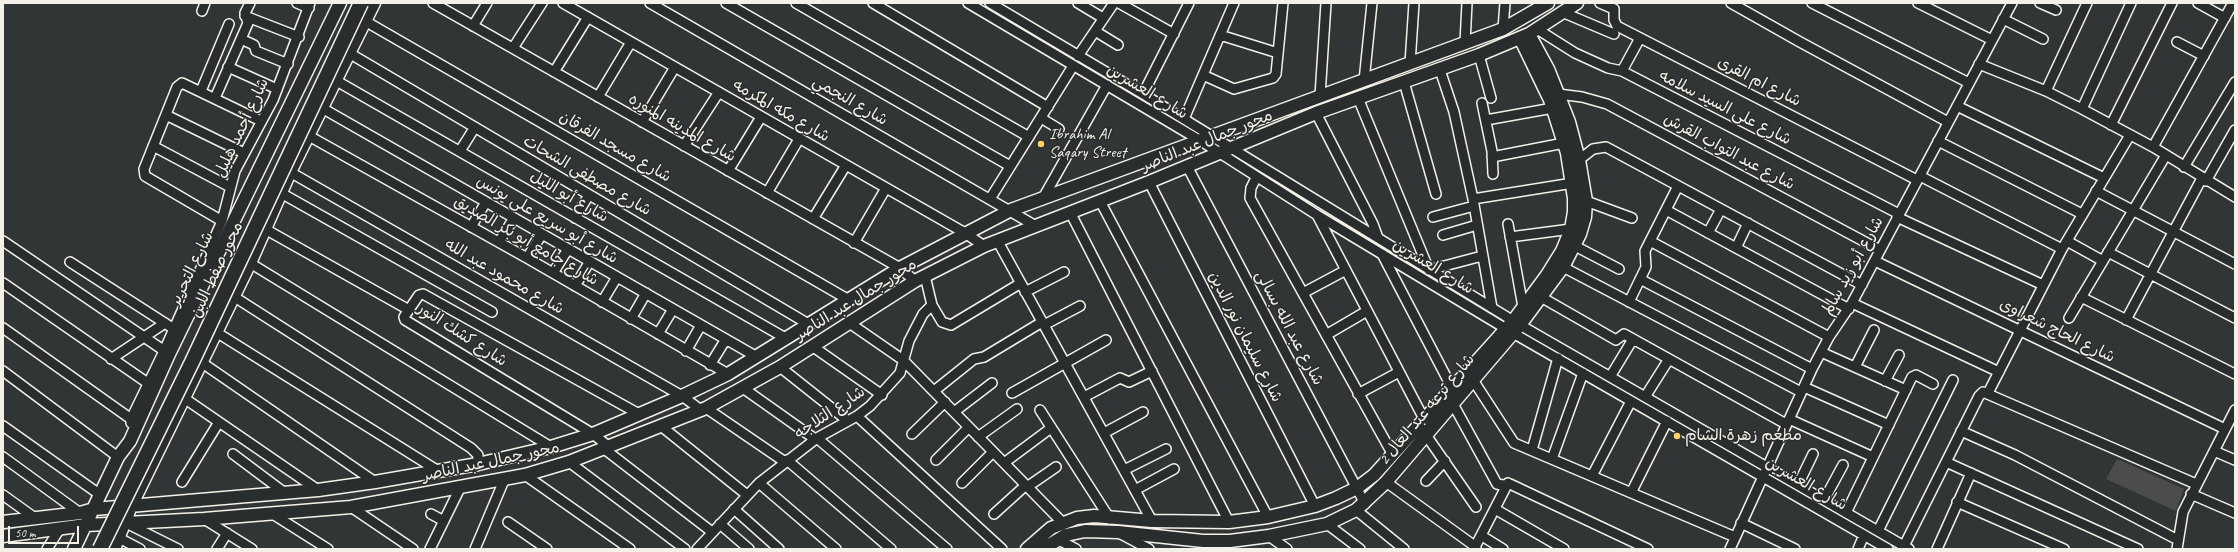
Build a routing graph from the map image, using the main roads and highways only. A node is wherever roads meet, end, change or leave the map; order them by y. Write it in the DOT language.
graph roads {
  1 [pos="351,3"];
  2 [pos="361,3"];
  3 [pos="94,549"];
  4 [pos="100,549"];
  1 -- 3 [label="main road, محور صفط اللبن"];
  2 -- 4 [label="main road, محور صفط اللبن, bridge"];
}
